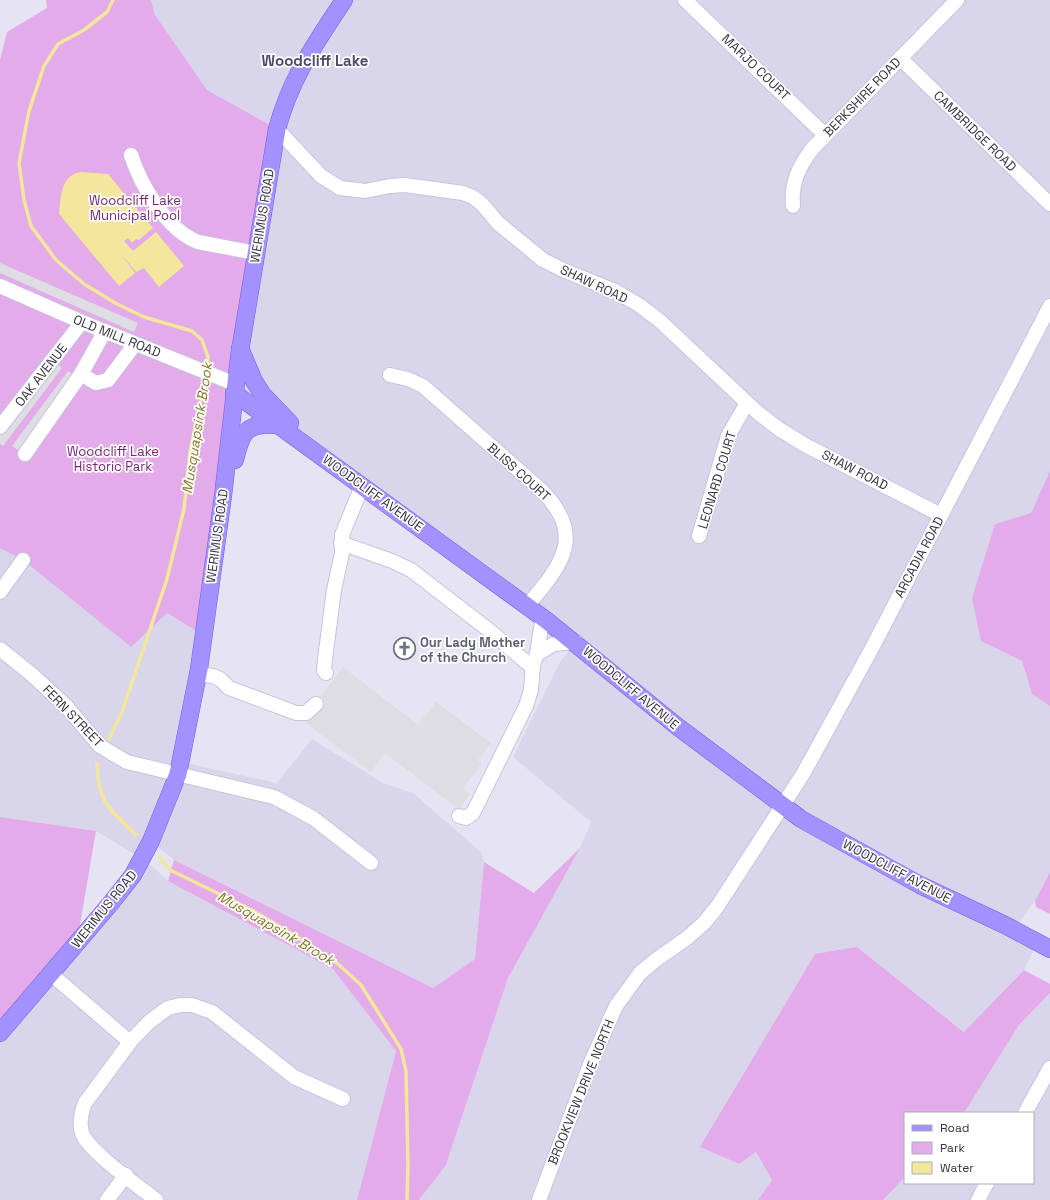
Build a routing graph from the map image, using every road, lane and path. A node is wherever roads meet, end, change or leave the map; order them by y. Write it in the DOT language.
graph roads {
  1 [pos="957,0"];
  2 [pos="339,2"];
  3 [pos="694,3"];
  4 [pos="900,58"];
  5 [pos="276,129"];
  6 [pos="825,135"];
  7 [pos="131,155"];
  8 [pos="1050,204"];
  9 [pos="793,206"];
  10 [pos="256,253"];
  11 [pos="0,286"];
  12 [pos="1050,306"];
  13 [pos="82,322"];
  14 [pos="105,331"];
  15 [pos="135,344"];
  16 [pos="240,348"];
  17 [pos="81,374"];
  18 [pos="390,375"];
  19 [pos="235,388"];
  20 [pos="747,403"];
  21 [pos="278,425"];
  22 [pos="0,427"];
  23 [pos="300,440"];
  24 [pos="24,454"];
  25 [pos="362,486"];
  26 [pos="223,496"];
  27 [pos="942,514"];
  28 [pos="700,536"];
  29 [pos="341,543"];
  30 [pos="23,560"];
  31 [pos="0,592"];
  32 [pos="534,611"];
  33 [pos="576,642"];
  34 [pos="0,649"];
  35 [pos="535,661"];
  36 [pos="326,673"];
  37 [pos="198,674"];
  38 [pos="316,704"];
  39 [pos="178,774"];
  40 [pos="784,806"];
  41 [pos="459,816"];
  42 [pos="371,863"];
  43 [pos="1050,949"];
  44 [pos="51,974"];
  45 [pos="0,1033"];
  46 [pos="130,1042"];
  47 [pos="1050,1068"];
  48 [pos="343,1099"];
  49 [pos="1026,1112"];
  50 [pos="126,1176"];
  51 [pos="986,1184"];
  52 [pos="107,1200"];
  53 [pos="156,1200"];
  54 [pos="539,1200"];
  55 [pos="978,1200"];
  1 -- 4 [label="street, BERKSHIRE ROAD"];
  2 -- 5 [label="main road, WERIMUS ROAD"];
  3 -- 6 [label="street, MARJO COURT"];
  4 -- 6 [label="street, BERKSHIRE ROAD"];
  4 -- 8 [label="street, CAMBRIDGE ROAD"];
  5 -- 10 [label="main road, WERIMUS ROAD"];
  5 -- 20 [label="street, SHAW ROAD"];
  6 -- 9 [label="street, BERKSHIRE ROAD"];
  7 -- 10 [label="street"];
  10 -- 16 [label="main road, WERIMUS ROAD"];
  11 -- 13 [label="street, OLD MILL ROAD"];
  12 -- 27 [label="street, ARCADIA ROAD"];
  13 -- 14 [label="street, OLD MILL ROAD"];
  13 -- 22 [label="street, OAK AVENUE"];
  14 -- 15 [label="street, OLD MILL ROAD"];
  14 -- 17 [label="street"];
  15 -- 17 [label="street"];
  15 -- 19 [label="street, OLD MILL ROAD"];
  16 -- 19 [label="main road, WERIMUS ROAD"];
  16 -- 23 [label="main road"];
  17 -- 24 [label="street"];
  18 -- 32 [label="street, BLISS COURT"];
  19 -- 21 [label="main road, WOODCLIFF AVENUE"];
  19 -- 26 [label="main road, WERIMUS ROAD"];
  20 -- 27 [label="street, SHAW ROAD"];
  20 -- 28 [label="street, LEONARD COURT"];
  21 -- 23 [label="main road, WOODCLIFF AVENUE"];
  21 -- 26 [label="main road"];
  23 -- 25 [label="main road, WOODCLIFF AVENUE"];
  25 -- 29 [label="street"];
  25 -- 32 [label="main road, WOODCLIFF AVENUE"];
  26 -- 37 [label="main road, WERIMUS ROAD"];
  27 -- 40 [label="street, ARCADIA ROAD"];
  29 -- 35 [label="street"];
  29 -- 36 [label="street"];
  30 -- 31 [label="street"];
  32 -- 33 [label="main road, WOODCLIFF AVENUE"];
  32 -- 35 [label="street"];
  33 -- 35 [label="street"];
  33 -- 40 [label="main road, WOODCLIFF AVENUE"];
  34 -- 39 [label="street, FERN STREET"];
  35 -- 41 [label="street"];
  37 -- 38 [label="street"];
  37 -- 39 [label="main road, WERIMUS ROAD"];
  39 -- 42 [label="street, FERN STREET"];
  39 -- 44 [label="main road, WERIMUS ROAD"];
  40 -- 43 [label="main road, WOODCLIFF AVENUE"];
  40 -- 54 [label="street, BROOKVIEW DRIVE NORTH"];
  44 -- 45 [label="main road, WERIMUS ROAD"];
  44 -- 46 [label="street"];
  46 -- 48 [label="street"];
  46 -- 50 [label="street"];
  47 -- 49 [label="street"];
  50 -- 52 [label="street"];
  50 -- 53 [label="street"];
  51 -- 55 [label="street"];
}
